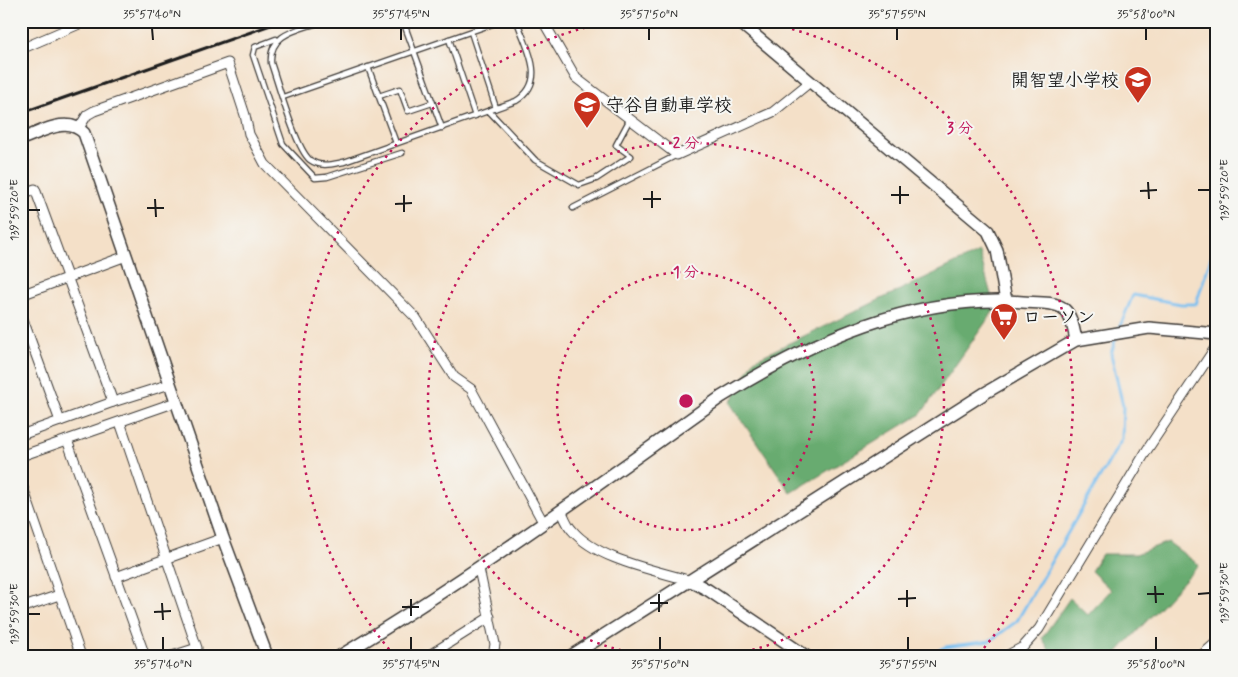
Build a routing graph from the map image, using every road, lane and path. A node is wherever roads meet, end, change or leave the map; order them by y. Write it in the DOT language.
graph roads {
  1 [pos="86,21"];
  2 [pos="323,21"];
  3 [pos="403,21"];
  4 [pos="501,21"];
  5 [pos="517,21"];
  6 [pos="543,21"];
  7 [pos="738,21"];
  8 [pos="471,32"];
  9 [pos="282,36"];
  10 [pos="449,39"];
  11 [pos="21,49"];
  12 [pos="414,52"];
  13 [pos="368,67"];
  14 [pos="810,82"];
  15 [pos="379,96"];
  16 [pos="283,97"];
  17 [pos="432,103"];
  18 [pos="496,108"];
  19 [pos="489,111"];
  20 [pos="475,116"];
  21 [pos="630,120"];
  22 [pos="79,128"];
  23 [pos="442,128"];
  24 [pos="21,139"];
  25 [pos="396,144"];
  26 [pos="402,153"];
  27 [pos="677,156"];
  28 [pos="21,194"];
  29 [pos="573,208"];
  30 [pos="126,256"];
  31 [pos="68,278"];
  32 [pos="21,295"];
  33 [pos="1006,301"];
  34 [pos="21,314"];
  35 [pos="1217,334"];
  36 [pos="1076,340"];
  37 [pos="1217,346"];
  38 [pos="170,384"];
  39 [pos="113,402"];
  40 [pos="176,402"];
  41 [pos="60,421"];
  42 [pos="120,422"];
  43 [pos="21,435"];
  44 [pos="67,440"];
  45 [pos="21,456"];
  46 [pos="21,482"];
  47 [pos="561,510"];
  48 [pos="543,522"];
  49 [pos="223,538"];
  50 [pos="167,559"];
  51 [pos="479,569"];
  52 [pos="116,577"];
  53 [pos="691,581"];
  54 [pos="59,595"];
  55 [pos="21,608"];
  56 [pos="490,617"];
  57 [pos="1217,642"];
  58 [pos="21,651"];
  59 [pos="23,656"];
  60 [pos="81,656"];
  61 [pos="145,656"];
  62 [pos="172,656"];
  63 [pos="268,656"];
  64 [pos="340,656"];
  65 [pos="428,656"];
  66 [pos="493,656"];
  67 [pos="571,656"];
  68 [pos="806,656"];
  69 [pos="1006,656"];
  70 [pos="1201,656"];
  1 -- 11 [label="street"];
  2 -- 9 [label="lane"];
  3 -- 12 [label="lane"];
  4 -- 8 [label="lane"];
  5 -- 18 [label="lane"];
  6 -- 21 [label="street"];
  7 -- 14 [label="street"];
  8 -- 10 [label="lane"];
  8 -- 18 [label="lane"];
  9 -- 16 [label="lane"];
  9 -- 26 [label="lane"];
  10 -- 12 [label="lane"];
  10 -- 20 [label="lane"];
  12 -- 13 [label="lane"];
  12 -- 17 [label="lane"];
  13 -- 15 [label="lane"];
  13 -- 16 [label="lane"];
  14 -- 27 [label="street"];
  14 -- 33 [label="street"];
  15 -- 17 [label="lane"];
  15 -- 25 [label="lane"];
  16 -- 25 [label="lane"];
  17 -- 23 [label="lane"];
  18 -- 19 [label="lane"];
  19 -- 20 [label="lane"];
  19 -- 21 [label="lane"];
  20 -- 23 [label="lane"];
  21 -- 27 [label="street"];
  22 -- 24 [label="street"];
  22 -- 30 [label="street"];
  22 -- 48 [label="street"];
  23 -- 25 [label="lane"];
  27 -- 29 [label="lane"];
  28 -- 31 [label="street"];
  30 -- 31 [label="street"];
  30 -- 38 [label="street"];
  31 -- 32 [label="street"];
  31 -- 39 [label="street"];
  33 -- 36 [label="street"];
  33 -- 47 [label="street"];
  34 -- 41 [label="street"];
  35 -- 36 [label="street"];
  36 -- 53 [label="street"];
  37 -- 69 [label="street"];
  38 -- 39 [label="street"];
  38 -- 40 [label="street"];
  39 -- 41 [label="street"];
  40 -- 42 [label="street"];
  40 -- 49 [label="street"];
  41 -- 43 [label="street"];
  42 -- 44 [label="street"];
  42 -- 50 [label="street"];
  44 -- 45 [label="street"];
  44 -- 52 [label="street"];
  46 -- 54 [label="street"];
  47 -- 48 [label="street"];
  47 -- 53 [label="street"];
  48 -- 51 [label="street"];
  49 -- 50 [label="street"];
  49 -- 63 [label="street"];
  50 -- 52 [label="street"];
  50 -- 62 [label="street"];
  51 -- 56 [label="street"];
  51 -- 64 [label="street"];
  52 -- 61 [label="street"];
  53 -- 67 [label="street"];
  53 -- 68 [label="street"];
  54 -- 55 [label="street"];
  54 -- 60 [label="street"];
  56 -- 65 [label="street"];
  56 -- 66 [label="street"];
  57 -- 70 [label="street"];
  58 -- 59 [label="street"];
}
